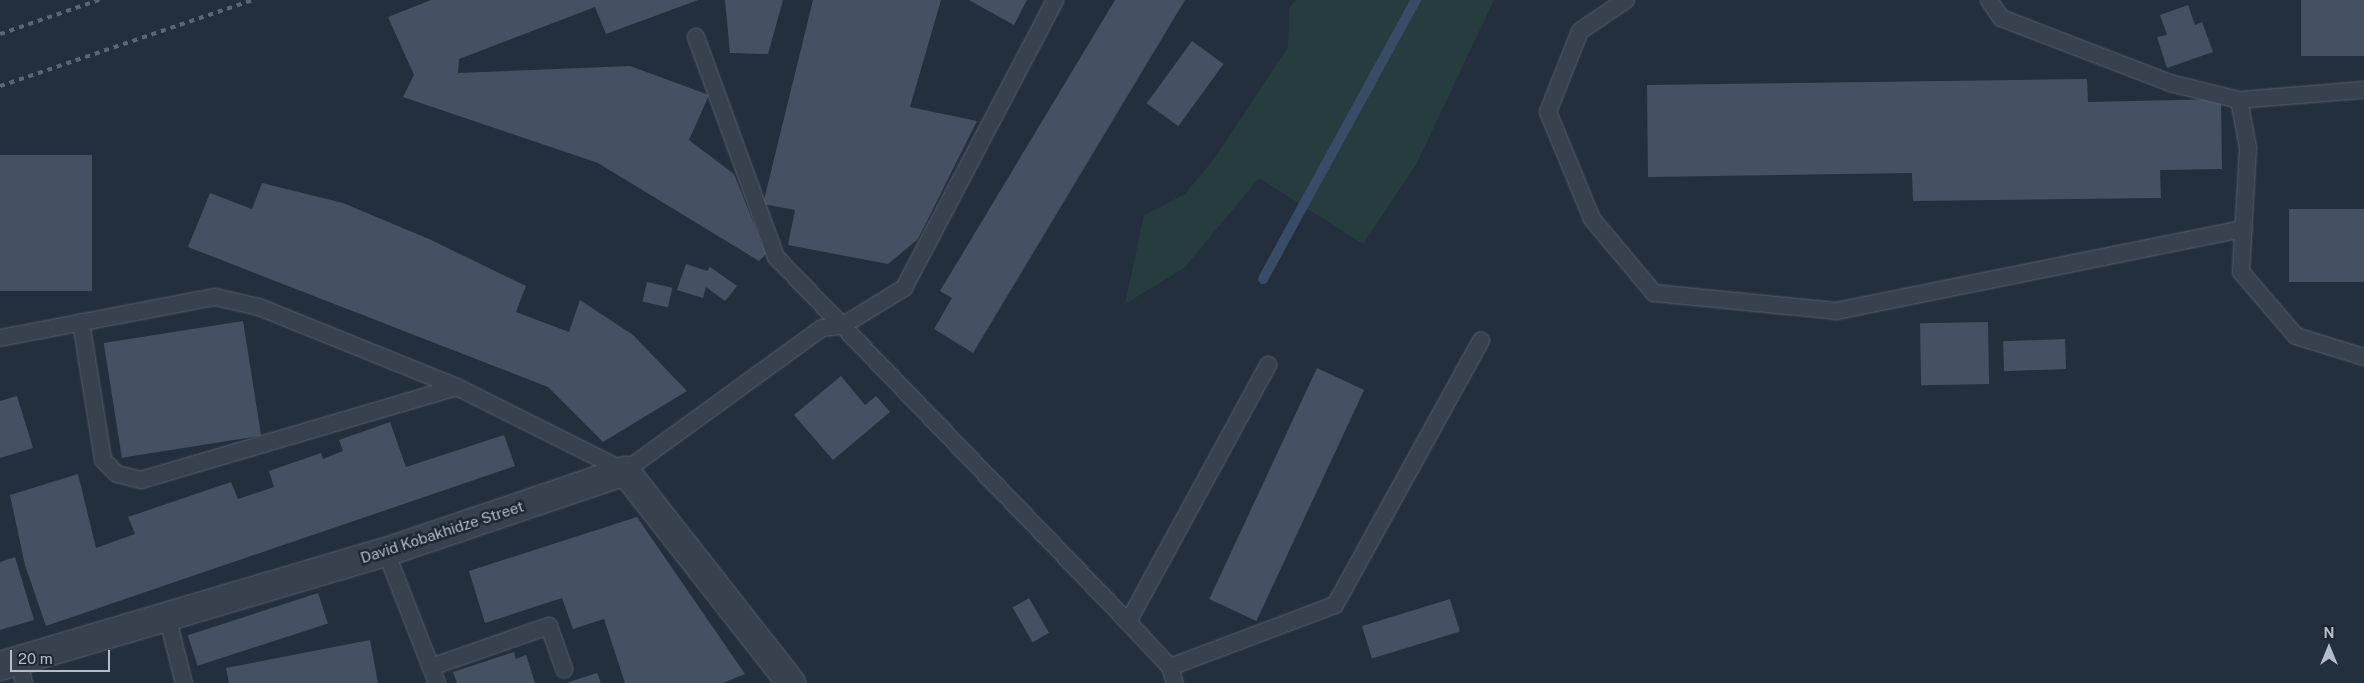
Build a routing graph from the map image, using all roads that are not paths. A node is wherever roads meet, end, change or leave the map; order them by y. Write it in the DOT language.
graph roads {
  1 [pos="1055,0"];
  2 [pos="1626,0"];
  3 [pos="1989,0"];
  4 [pos="696,37"];
  5 [pos="2364,90"];
  6 [pos="2239,100"];
  7 [pos="2244,229"];
  8 [pos="81,322"];
  9 [pos="842,326"];
  10 [pos="0,338"];
  11 [pos="1481,341"];
  12 [pos="2364,357"];
  13 [pos="1268,365"];
  14 [pos="458,387"];
  15 [pos="625,471"];
  16 [pos="386,552"];
  17 [pos="167,616"];
  18 [pos="1128,622"];
  19 [pos="431,667"];
  20 [pos="564,669"];
  21 [pos="15,670"];
  22 [pos="1172,675"];
  23 [pos="184,683"];
  24 [pos="437,683"];
  25 [pos="790,683"];
  1 -- 9 [label="lane"];
  2 -- 7 [label="lane"];
  3 -- 6 [label="lane"];
  4 -- 9 [label="lane"];
  5 -- 6 [label="lane"];
  6 -- 7 [label="lane"];
  7 -- 12 [label="lane"];
  8 -- 10 [label="lane"];
  8 -- 14 [label="lane"];
  8 -- 14 [label="lane"];
  9 -- 15 [label="lane"];
  9 -- 18 [label="lane"];
  11 -- 22 [label="lane"];
  13 -- 18 [label="lane"];
  14 -- 15 [label="lane"];
  15 -- 16 [label="street, David Kobakhidze Street"];
  15 -- 25 [label="street"];
  16 -- 17 [label="street, David Kobakhidze Street"];
  16 -- 19 [label="lane"];
  17 -- 21 [label="street, David Kobakhidze Street"];
  17 -- 23 [label="lane"];
  18 -- 22 [label="lane"];
  19 -- 20 [label="lane"];
  19 -- 24 [label="lane"];
}
